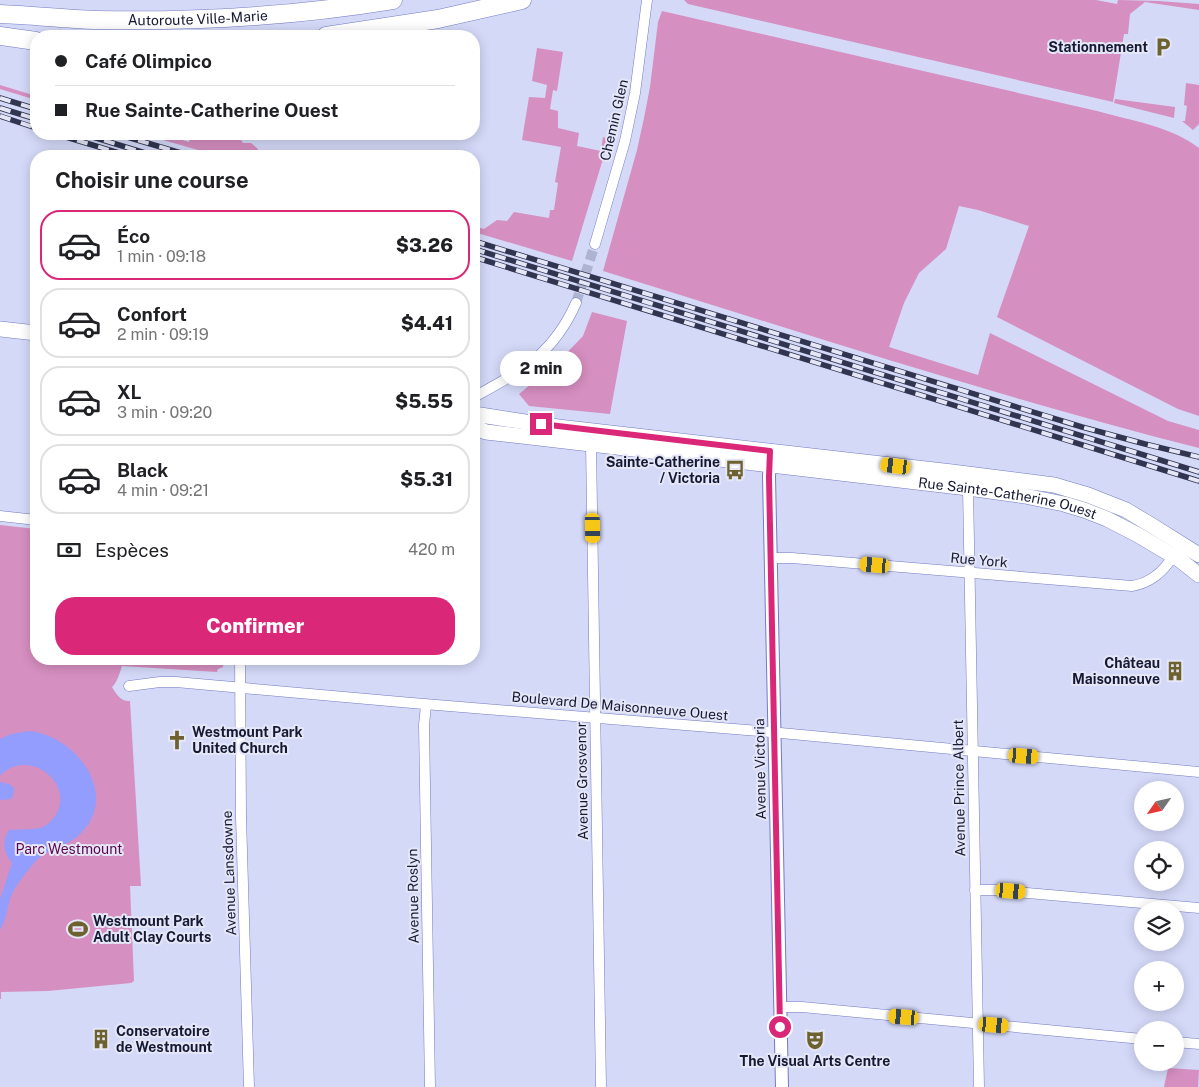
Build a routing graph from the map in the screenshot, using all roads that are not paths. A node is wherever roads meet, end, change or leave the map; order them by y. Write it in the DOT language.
graph roads {
  1 [pos="393,0"];
  2 [pos="522,0"];
  3 [pos="647,0"];
  4 [pos="0,14"];
  5 [pos="373,30"];
  6 [pos="0,36"];
  7 [pos="30,40"];
  8 [pos="595,244"];
  9 [pos="576,303"];
  10 [pos="0,329"];
  11 [pos="30,332"];
  12 [pos="480,394"];
  13 [pos="480,415"];
  14 [pos="480,430"];
  15 [pos="592,444"];
  16 [pos="770,458"];
  17 [pos="968,488"];
  18 [pos="0,516"];
  19 [pos="30,519"];
  20 [pos="1199,555"];
  21 [pos="1173,556"];
  22 [pos="771,558"];
  23 [pos="968,573"];
  24 [pos="1199,574"];
  25 [pos="240,665"];
  26 [pos="129,686"];
  27 [pos="240,688"];
  28 [pos="426,705"];
  29 [pos="595,717"];
  30 [pos="775,733"];
  31 [pos="972,752"];
  32 [pos="1199,772"];
  33 [pos="975,890"];
  34 [pos="1199,908"];
  35 [pos="780,1007"];
  36 [pos="978,1024"];
  37 [pos="1134,1038"];
  38 [pos="1184,1043"];
  39 [pos="1199,1044"];
  40 [pos="249,1087"];
  41 [pos="430,1087"];
  42 [pos="601,1087"];
  43 [pos="782,1087"];
  44 [pos="979,1087"];
  1 -- 4 [label="highway, Autoroute Ville-Marie"];
  2 -- 5 [label="highway"];
  3 -- 8 [label="street, Chemin Glen"];
  6 -- 7 [label="highway"];
  9 -- 12 [label="street"];
  10 -- 11 [label="main road"];
  13 -- 16 [label="main road, Rue Sainte-Catherine Ouest"];
  14 -- 15 [label="main road, Rue Sainte-Catherine Ouest"];
  15 -- 16 [label="main road, Rue Sainte-Catherine Ouest"];
  15 -- 29 [label="street, Avenue Grosvenor"];
  16 -- 17 [label="main road, Rue Sainte-Catherine Ouest"];
  16 -- 20 [label="main road, Rue Sainte-Catherine Ouest"];
  16 -- 22 [label="street, Avenue Victoria"];
  17 -- 21 [label="main road, Rue Sainte-Catherine Ouest"];
  17 -- 23 [label="street, Avenue Prince Albert"];
  18 -- 19 [label="street"];
  21 -- 23 [label="street, Rue York"];
  21 -- 24 [label="main road, Rue Sainte-Catherine Ouest"];
  22 -- 23 [label="street, Rue York"];
  22 -- 30 [label="street, Avenue Victoria"];
  23 -- 31 [label="street, Avenue Prince Albert"];
  25 -- 27 [label="street, Avenue Lansdowne"];
  26 -- 27 [label="street, Boulevard De Maisonneuve Ouest"];
  27 -- 28 [label="street, Boulevard De Maisonneuve Ouest"];
  27 -- 40 [label="street, Avenue Lansdowne"];
  28 -- 29 [label="street, Boulevard De Maisonneuve Ouest"];
  28 -- 41 [label="street, Avenue Roslyn"];
  29 -- 30 [label="street, Boulevard De Maisonneuve Ouest"];
  29 -- 42 [label="street, Avenue Grosvenor"];
  30 -- 31 [label="street, Boulevard De Maisonneuve Ouest"];
  30 -- 35 [label="street, Avenue Victoria"];
  31 -- 32 [label="street, Boulevard De Maisonneuve Ouest"];
  31 -- 33 [label="street, Avenue Prince Albert"];
  33 -- 34 [label="street"];
  33 -- 36 [label="street, Avenue Prince Albert"];
  35 -- 36 [label="street"];
  35 -- 43 [label="street, Avenue Victoria"];
  36 -- 37 [label="street"];
  36 -- 44 [label="street, Avenue Prince Albert"];
  38 -- 39 [label="street"];
}
